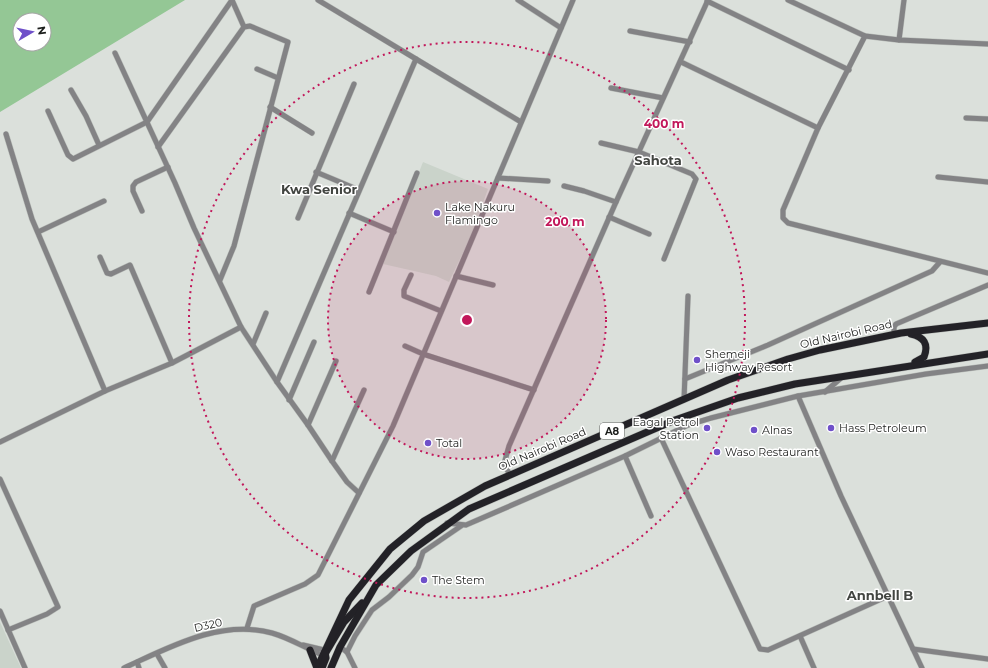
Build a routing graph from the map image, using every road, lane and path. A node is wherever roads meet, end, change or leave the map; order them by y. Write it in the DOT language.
graph roads {
  1 [pos="232,0"];
  2 [pos="318,0"];
  3 [pos="518,0"];
  4 [pos="573,0"];
  5 [pos="788,0"];
  6 [pos="904,0"];
  7 [pos="708,1"];
  8 [pos="244,27"];
  9 [pos="561,28"];
  10 [pos="630,31"];
  11 [pos="865,36"];
  12 [pos="899,40"];
  13 [pos="690,42"];
  14 [pos="988,44"];
  15 [pos="115,53"];
  16 [pos="416,59"];
  17 [pos="681,62"];
  18 [pos="257,70"];
  19 [pos="849,70"];
  20 [pos="278,78"];
  21 [pos="354,84"];
  22 [pos="611,88"];
  23 [pos="71,90"];
  24 [pos="663,98"];
  25 [pos="270,107"];
  26 [pos="48,111"];
  27 [pos="966,118"];
  28 [pos="988,119"];
  29 [pos="147,122"];
  30 [pos="521,122"];
  31 [pos="818,128"];
  32 [pos="312,133"];
  33 [pos="6,134"];
  34 [pos="601,143"];
  35 [pos="99,145"];
  36 [pos="158,147"];
  37 [pos="639,152"];
  38 [pos="168,167"];
  39 [pos="316,172"];
  40 [pos="417,172"];
  41 [pos="938,177"];
  42 [pos="498,178"];
  43 [pos="548,181"];
  44 [pos="988,182"];
  45 [pos="564,186"];
  46 [pos="358,190"];
  47 [pos="104,201"];
  48 [pos="616,202"];
  49 [pos="142,211"];
  50 [pos="349,213"];
  51 [pos="609,217"];
  52 [pos="298,218"];
  53 [pos="38,232"];
  54 [pos="394,232"];
  55 [pos="650,234"];
  56 [pos="100,257"];
  57 [pos="664,259"];
  58 [pos="940,262"];
  59 [pos="988,273"];
  60 [pos="411,275"];
  61 [pos="456,276"];
  62 [pos="220,280"];
  63 [pos="988,284"];
  64 [pos="493,285"];
  65 [pos="369,292"];
  66 [pos="688,296"];
  67 [pos="441,311"];
  68 [pos="266,313"];
  69 [pos="988,323"];
  70 [pos="241,327"];
  71 [pos="898,334"];
  72 [pos="314,342"];
  73 [pos="253,344"];
  74 [pos="405,346"];
  75 [pos="423,354"];
  76 [pos="988,354"];
  77 [pos="336,361"];
  78 [pos="172,363"];
  79 [pos="905,366"];
  80 [pos="988,366"];
  81 [pos="841,378"];
  82 [pos="684,379"];
  83 [pos="277,382"];
  84 [pos="364,390"];
  85 [pos="534,390"];
  86 [pos="105,391"];
  87 [pos="825,392"];
  88 [pos="798,396"];
  89 [pos="289,400"];
  90 [pos="684,400"];
  91 [pos="308,425"];
  92 [pos="661,438"];
  93 [pos="0,442"];
  94 [pos="625,456"];
  95 [pos="332,461"];
  96 [pos="510,475"];
  97 [pos="0,479"];
  98 [pos="359,493"];
  99 [pos="651,516"];
  100 [pos="447,523"];
  101 [pos="461,526"];
  102 [pos="369,576"];
  103 [pos="376,585"];
  104 [pos="888,596"];
  105 [pos="368,598"];
  106 [pos="0,611"];
  107 [pos="247,628"];
  108 [pos="8,630"];
  109 [pos="800,636"];
  110 [pos="300,644"];
  111 [pos="340,647"];
  112 [pos="913,649"];
  113 [pos="310,650"];
  114 [pos="348,652"];
  115 [pos="324,653"];
  116 [pos="157,654"];
  117 [pos="988,659"];
  118 [pos="137,662"];
  119 [pos="25,668"];
  120 [pos="124,668"];
  121 [pos="139,668"];
  122 [pos="165,668"];
  123 [pos="317,668"];
  124 [pos="322,668"];
  125 [pos="330,668"];
  126 [pos="355,668"];
  127 [pos="814,668"];
  128 [pos="922,668"];
  1 -- 8 [label="street"];
  1 -- 29 [label="street"];
  2 -- 16 [label="street"];
  3 -- 9 [label="street"];
  4 -- 9 [label="street"];
  5 -- 11 [label="street"];
  6 -- 12 [label="street"];
  7 -- 13 [label="street"];
  7 -- 19 [label="street"];
  8 -- 20 [label="street"];
  8 -- 36 [label="street"];
  9 -- 30 [label="street"];
  10 -- 13 [label="street"];
  11 -- 12 [label="street"];
  11 -- 19 [label="street"];
  12 -- 14 [label="street"];
  13 -- 17 [label="street"];
  15 -- 29 [label="street"];
  16 -- 30 [label="street"];
  16 -- 46 [label="street"];
  17 -- 24 [label="street"];
  17 -- 31 [label="street"];
  18 -- 20 [label="street"];
  19 -- 31 [label="street"];
  20 -- 25 [label="street"];
  21 -- 39 [label="street"];
  22 -- 24 [label="street"];
  23 -- 35 [label="street"];
  24 -- 37 [label="street"];
  25 -- 32 [label="street"];
  25 -- 62 [label="street"];
  26 -- 35 [label="street"];
  27 -- 28 [label="street"];
  29 -- 35 [label="street"];
  29 -- 36 [label="street"];
  30 -- 42 [label="street"];
  31 -- 58 [label="street"];
  33 -- 53 [label="street"];
  34 -- 37 [label="street"];
  36 -- 38 [label="street"];
  37 -- 48 [label="street"];
  37 -- 57 [label="street"];
  38 -- 49 [label="street"];
  38 -- 62 [label="street"];
  39 -- 46 [label="street"];
  39 -- 52 [label="street"];
  40 -- 54 [label="street"];
  41 -- 44 [label="street"];
  42 -- 43 [label="street"];
  42 -- 61 [label="street"];
  45 -- 48 [label="street"];
  46 -- 50 [label="street"];
  47 -- 53 [label="street"];
  48 -- 51 [label="street"];
  50 -- 54 [label="street"];
  50 -- 83 [label="street"];
  51 -- 55 [label="street"];
  51 -- 85 [label="street"];
  53 -- 86 [label="street"];
  54 -- 65 [label="street"];
  56 -- 78 [label="street"];
  58 -- 59 [label="street"];
  58 -- 82 [label="street"];
  60 -- 67 [label="street"];
  61 -- 64 [label="street"];
  61 -- 67 [label="street"];
  62 -- 70 [label="street"];
  63 -- 71 [label="street"];
  66 -- 82 [label="street"];
  67 -- 75 [label="street"];
  68 -- 73 [label="street"];
  69 -- 71 [label="highway, Old Nairobi Road / A8"];
  70 -- 73 [label="street"];
  70 -- 78 [label="street"];
  71 -- 79 [label="highway"];
  71 -- 90 [label="highway, Old Nairobi Road / A8"];
  72 -- 89 [label="street"];
  73 -- 83 [label="street"];
  74 -- 75 [label="street"];
  75 -- 85 [label="street"];
  75 -- 98 [label="street"];
  76 -- 79 [label="highway, A8"];
  77 -- 91 [label="street"];
  78 -- 86 [label="street"];
  79 -- 81 [label="highway, A8"];
  80 -- 87 [label="street"];
  81 -- 87 [label="street"];
  81 -- 100 [label="highway, A8"];
  82 -- 90 [label="street"];
  83 -- 89 [label="street"];
  84 -- 95 [label="street"];
  85 -- 96 [label="street"];
  86 -- 93 [label="street"];
  87 -- 88 [label="street"];
  88 -- 92 [label="street"];
  88 -- 104 [label="street"];
  89 -- 91 [label="street"];
  90 -- 96 [label="highway, Old Nairobi Road / A8"];
  91 -- 95 [label="street"];
  92 -- 94 [label="street"];
  92 -- 109 [label="street"];
  94 -- 99 [label="street"];
  94 -- 101 [label="street"];
  95 -- 98 [label="street"];
  96 -- 102 [label="highway, Old Nairobi Road / A8"];
  97 -- 108 [label="street"];
  98 -- 107 [label="street"];
  100 -- 101 [label="street"];
  100 -- 103 [label="highway, A8"];
  101 -- 114 [label="street"];
  102 -- 103 [label="highway"];
  102 -- 115 [label="highway, Old Nairobi Road / A8"];
  103 -- 105 [label="highway, A8"];
  104 -- 109 [label="street"];
  104 -- 112 [label="street"];
  105 -- 111 [label="highway, A8"];
  105 -- 115 [label="highway"];
  106 -- 108 [label="street"];
  107 -- 110 [label="street, D320 / D320"];
  107 -- 116 [label="street, D320 / D320"];
  108 -- 119 [label="street"];
  109 -- 127 [label="street"];
  110 -- 113 [label="street, D320"];
  110 -- 115 [label="street, D320"];
  111 -- 114 [label="street"];
  111 -- 125 [label="highway, A8"];
  112 -- 117 [label="street"];
  112 -- 128 [label="street"];
  113 -- 115 [label="street, D320"];
  113 -- 123 [label="highway"];
  114 -- 126 [label="street"];
  115 -- 123 [label="highway, Old Nairobi Road / A8"];
  115 -- 124 [label="highway"];
  116 -- 118 [label="street, D320 / D320"];
  116 -- 122 [label="street"];
  118 -- 120 [label="street, D320 / D320"];
  118 -- 121 [label="street"];
}
